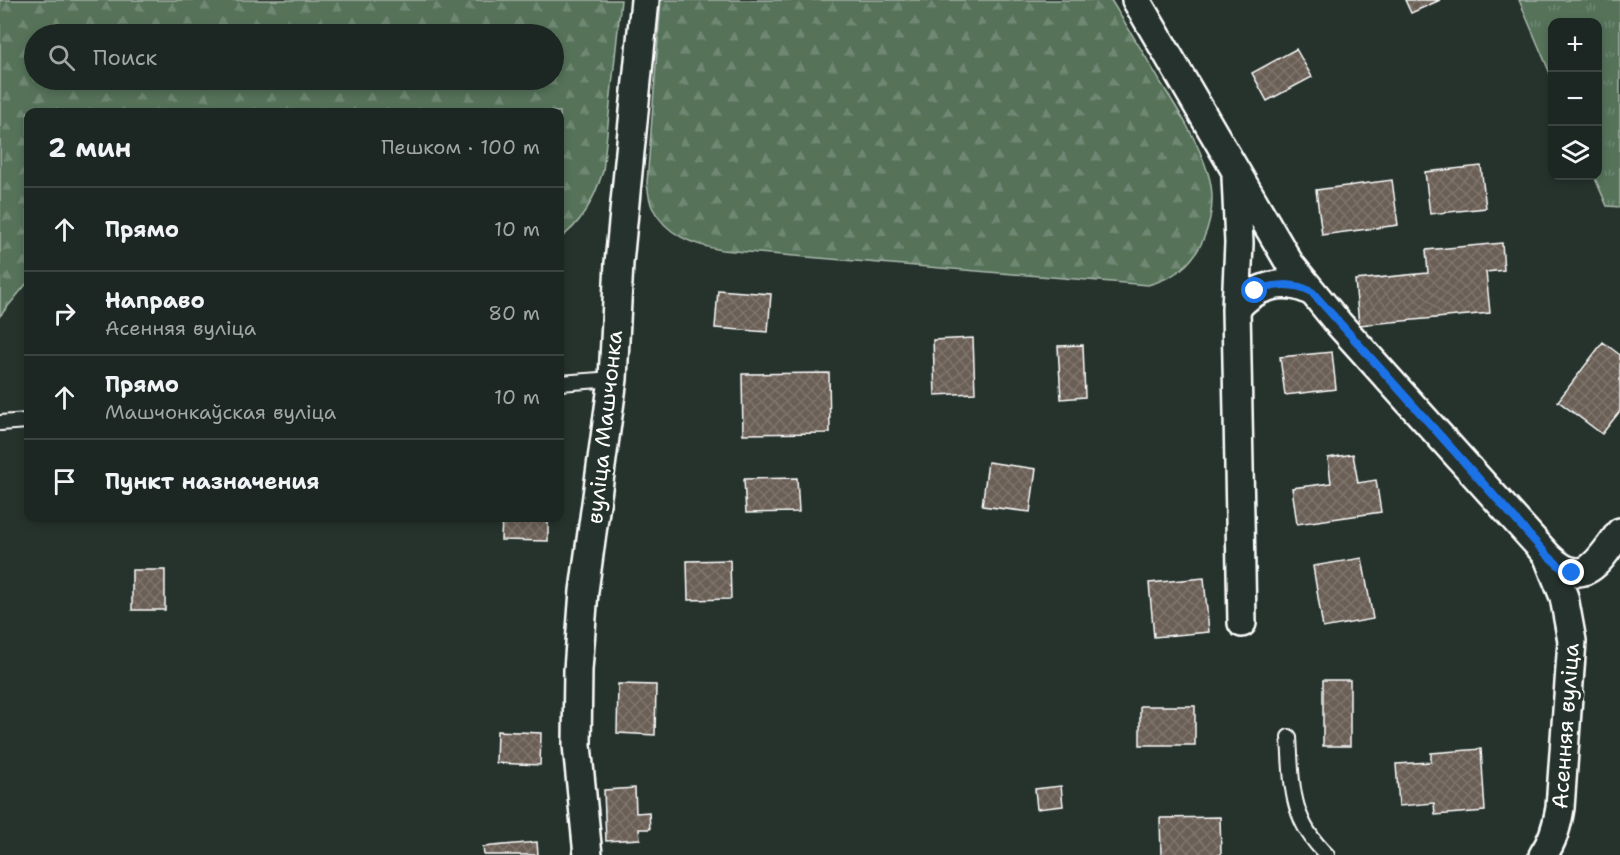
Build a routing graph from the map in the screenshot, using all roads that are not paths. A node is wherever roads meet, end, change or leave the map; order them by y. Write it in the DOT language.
graph roads {
  1 [pos="645,0"];
  2 [pos="1136,0"];
  3 [pos="1235,168"];
  4 [pos="1312,292"];
  5 [pos="1236,309"];
  6 [pos="613,379"];
  7 [pos="564,383"];
  8 [pos="24,421"];
  9 [pos="0,423"];
  10 [pos="1620,531"];
  11 [pos="1547,555"];
  12 [pos="1597,563"];
  13 [pos="1242,623"];
  14 [pos="1572,641"];
  15 [pos="1289,737"];
  16 [pos="1548,852"];
  17 [pos="588,855"];
  18 [pos="1326,855"];
  1 -- 6 [label="street, вуліца Машчонка"];
  2 -- 3 [label="street, Асенняя вуліца"];
  3 -- 4 [label="street, Асенняя вуліца"];
  3 -- 5 [label="street, Асенняя вуліца"];
  4 -- 5 [label="street"];
  4 -- 11 [label="street, Асенняя вуліца"];
  5 -- 13 [label="street, Асенняя вуліца"];
  6 -- 7 [label="lane"];
  6 -- 17 [label="street, вуліца Машчонка"];
  8 -- 9 [label="lane"];
  10 -- 12 [label="street"];
  11 -- 12 [label="street"];
  11 -- 14 [label="street, Асенняя вуліца"];
  12 -- 14 [label="street"];
  14 -- 16 [label="street, Асенняя вуліца"];
  15 -- 18 [label="lane"];
}
